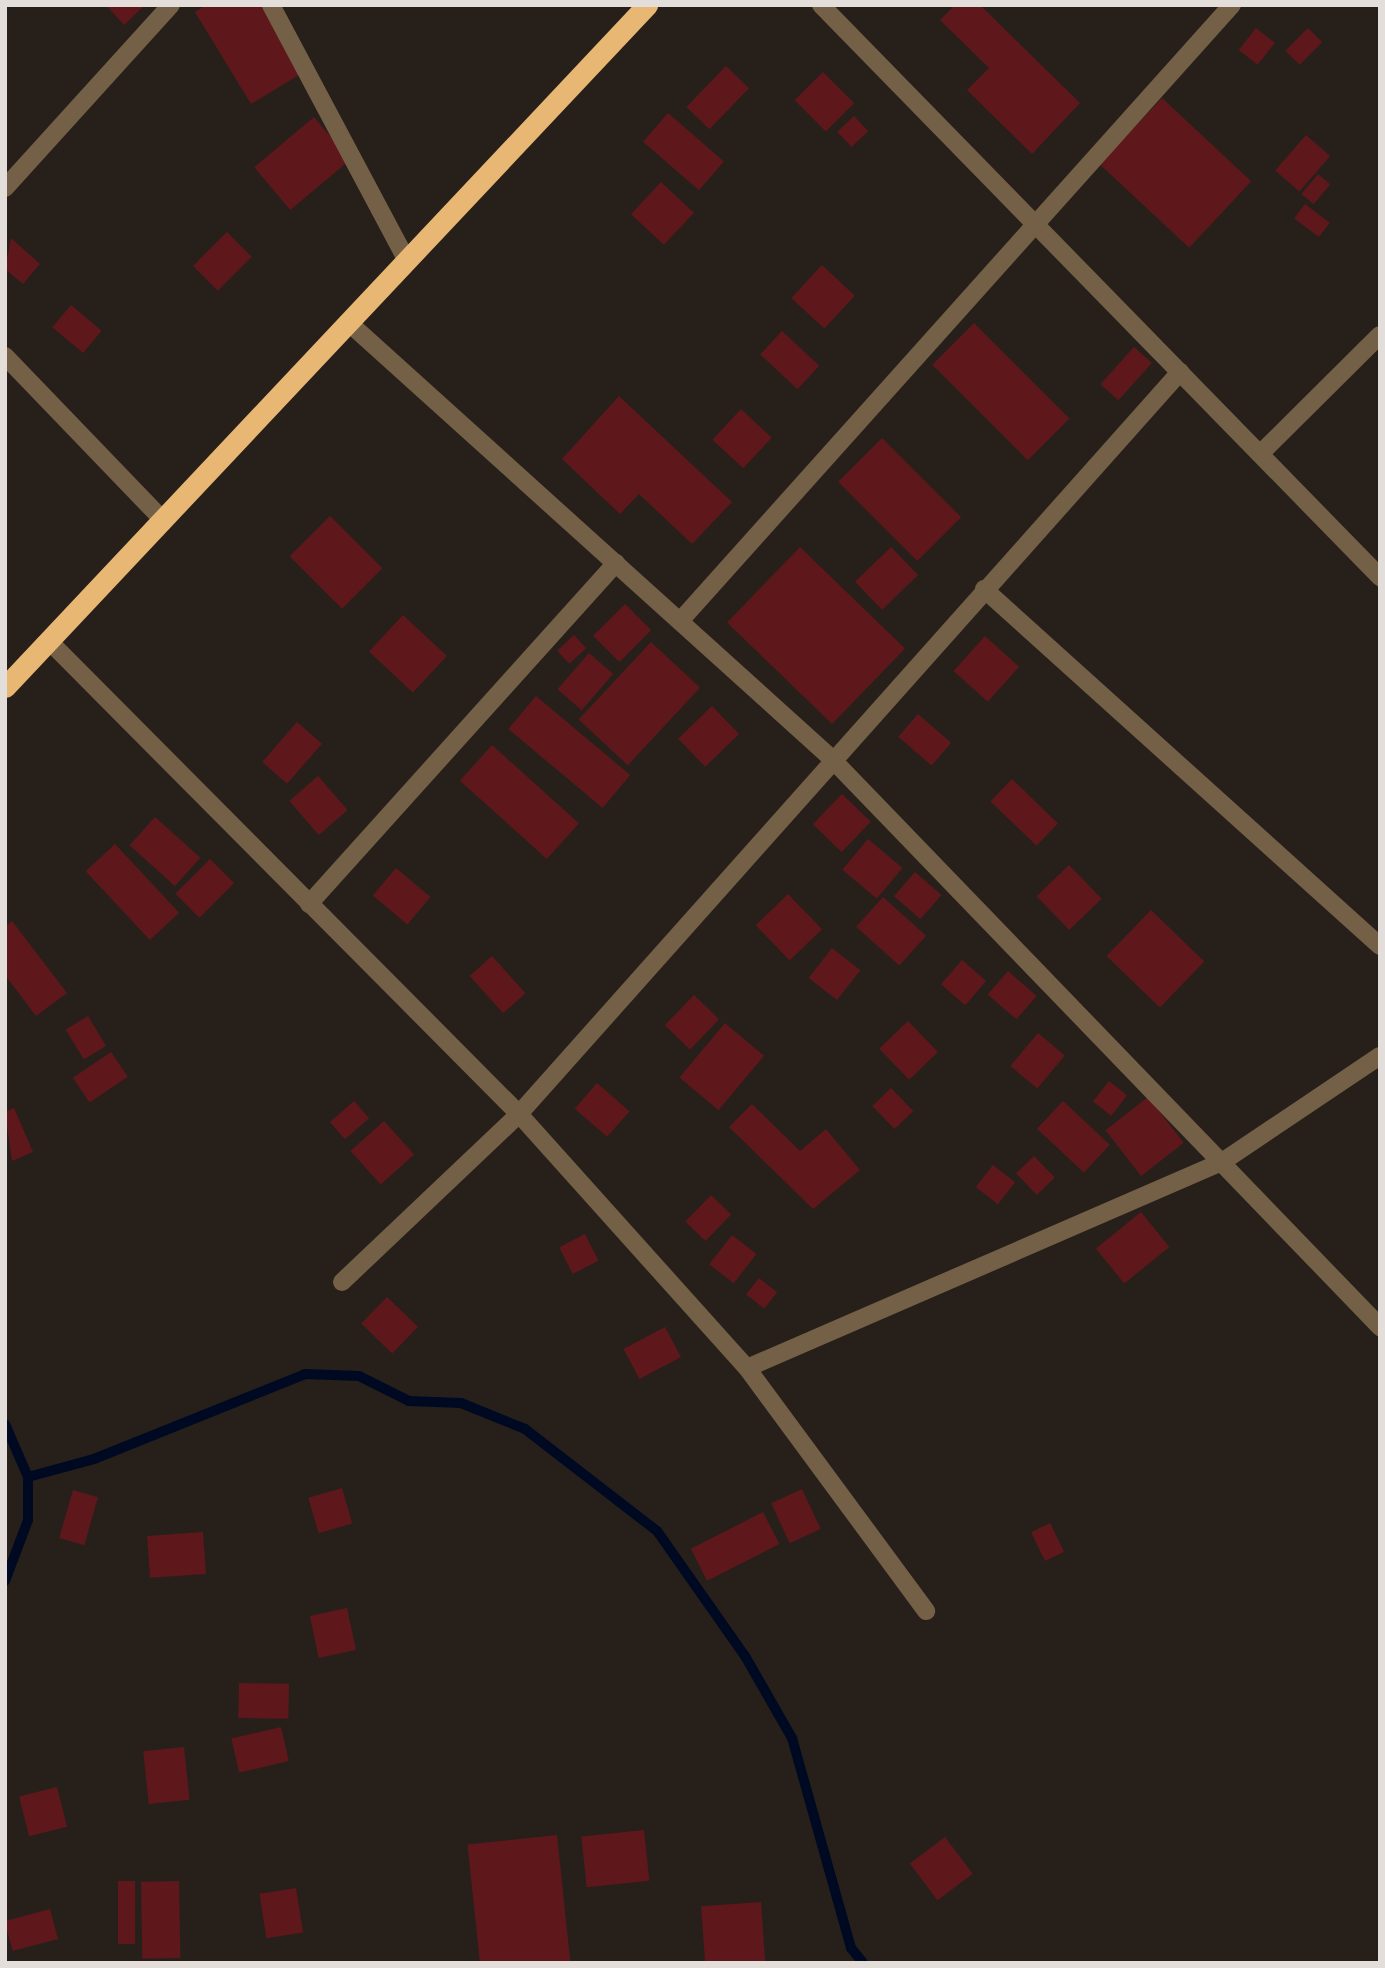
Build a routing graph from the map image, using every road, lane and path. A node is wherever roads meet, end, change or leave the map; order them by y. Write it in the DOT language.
graph roads {
  1 [pos="171,5"];
  2 [pos="271,5"];
  3 [pos="647,5"];
  4 [pos="821,5"];
  5 [pos="1232,5"];
  6 [pos="5,188"];
  7 [pos="1032,222"];
  8 [pos="406,259"];
  9 [pos="348,322"];
  10 [pos="1380,335"];
  11 [pos="5,356"];
  12 [pos="1180,372"];
  13 [pos="1260,454"];
  14 [pos="161,518"];
  15 [pos="616,563"];
  16 [pos="1380,577"];
  17 [pos="984,589"];
  18 [pos="680,621"];
  19 [pos="50,642"];
  20 [pos="5,687"];
  21 [pos="831,758"];
  22 [pos="309,904"];
  23 [pos="1380,946"];
  24 [pos="1380,1056"];
  25 [pos="519,1114"];
  26 [pos="1222,1162"];
  27 [pos="342,1282"];
  28 [pos="1380,1327"];
  29 [pos="747,1368"];
  30 [pos="926,1611"];
  1 -- 6 [label="street"];
  2 -- 8 [label="street"];
  3 -- 8 [label="highway"];
  4 -- 7 [label="street"];
  5 -- 7 [label="street"];
  7 -- 12 [label="street"];
  7 -- 18 [label="street"];
  8 -- 9 [label="highway"];
  9 -- 14 [label="highway"];
  9 -- 15 [label="street"];
  10 -- 13 [label="street"];
  11 -- 14 [label="street"];
  12 -- 13 [label="street"];
  12 -- 17 [label="street"];
  13 -- 16 [label="street"];
  14 -- 19 [label="highway"];
  15 -- 18 [label="street"];
  15 -- 22 [label="street"];
  17 -- 21 [label="street"];
  17 -- 23 [label="street"];
  18 -- 21 [label="street"];
  19 -- 20 [label="highway"];
  19 -- 22 [label="street"];
  21 -- 25 [label="street"];
  21 -- 26 [label="street"];
  22 -- 25 [label="street"];
  24 -- 26 [label="street"];
  25 -- 27 [label="street"];
  25 -- 29 [label="street"];
  26 -- 28 [label="street"];
  26 -- 29 [label="street"];
  29 -- 30 [label="street"];
}
